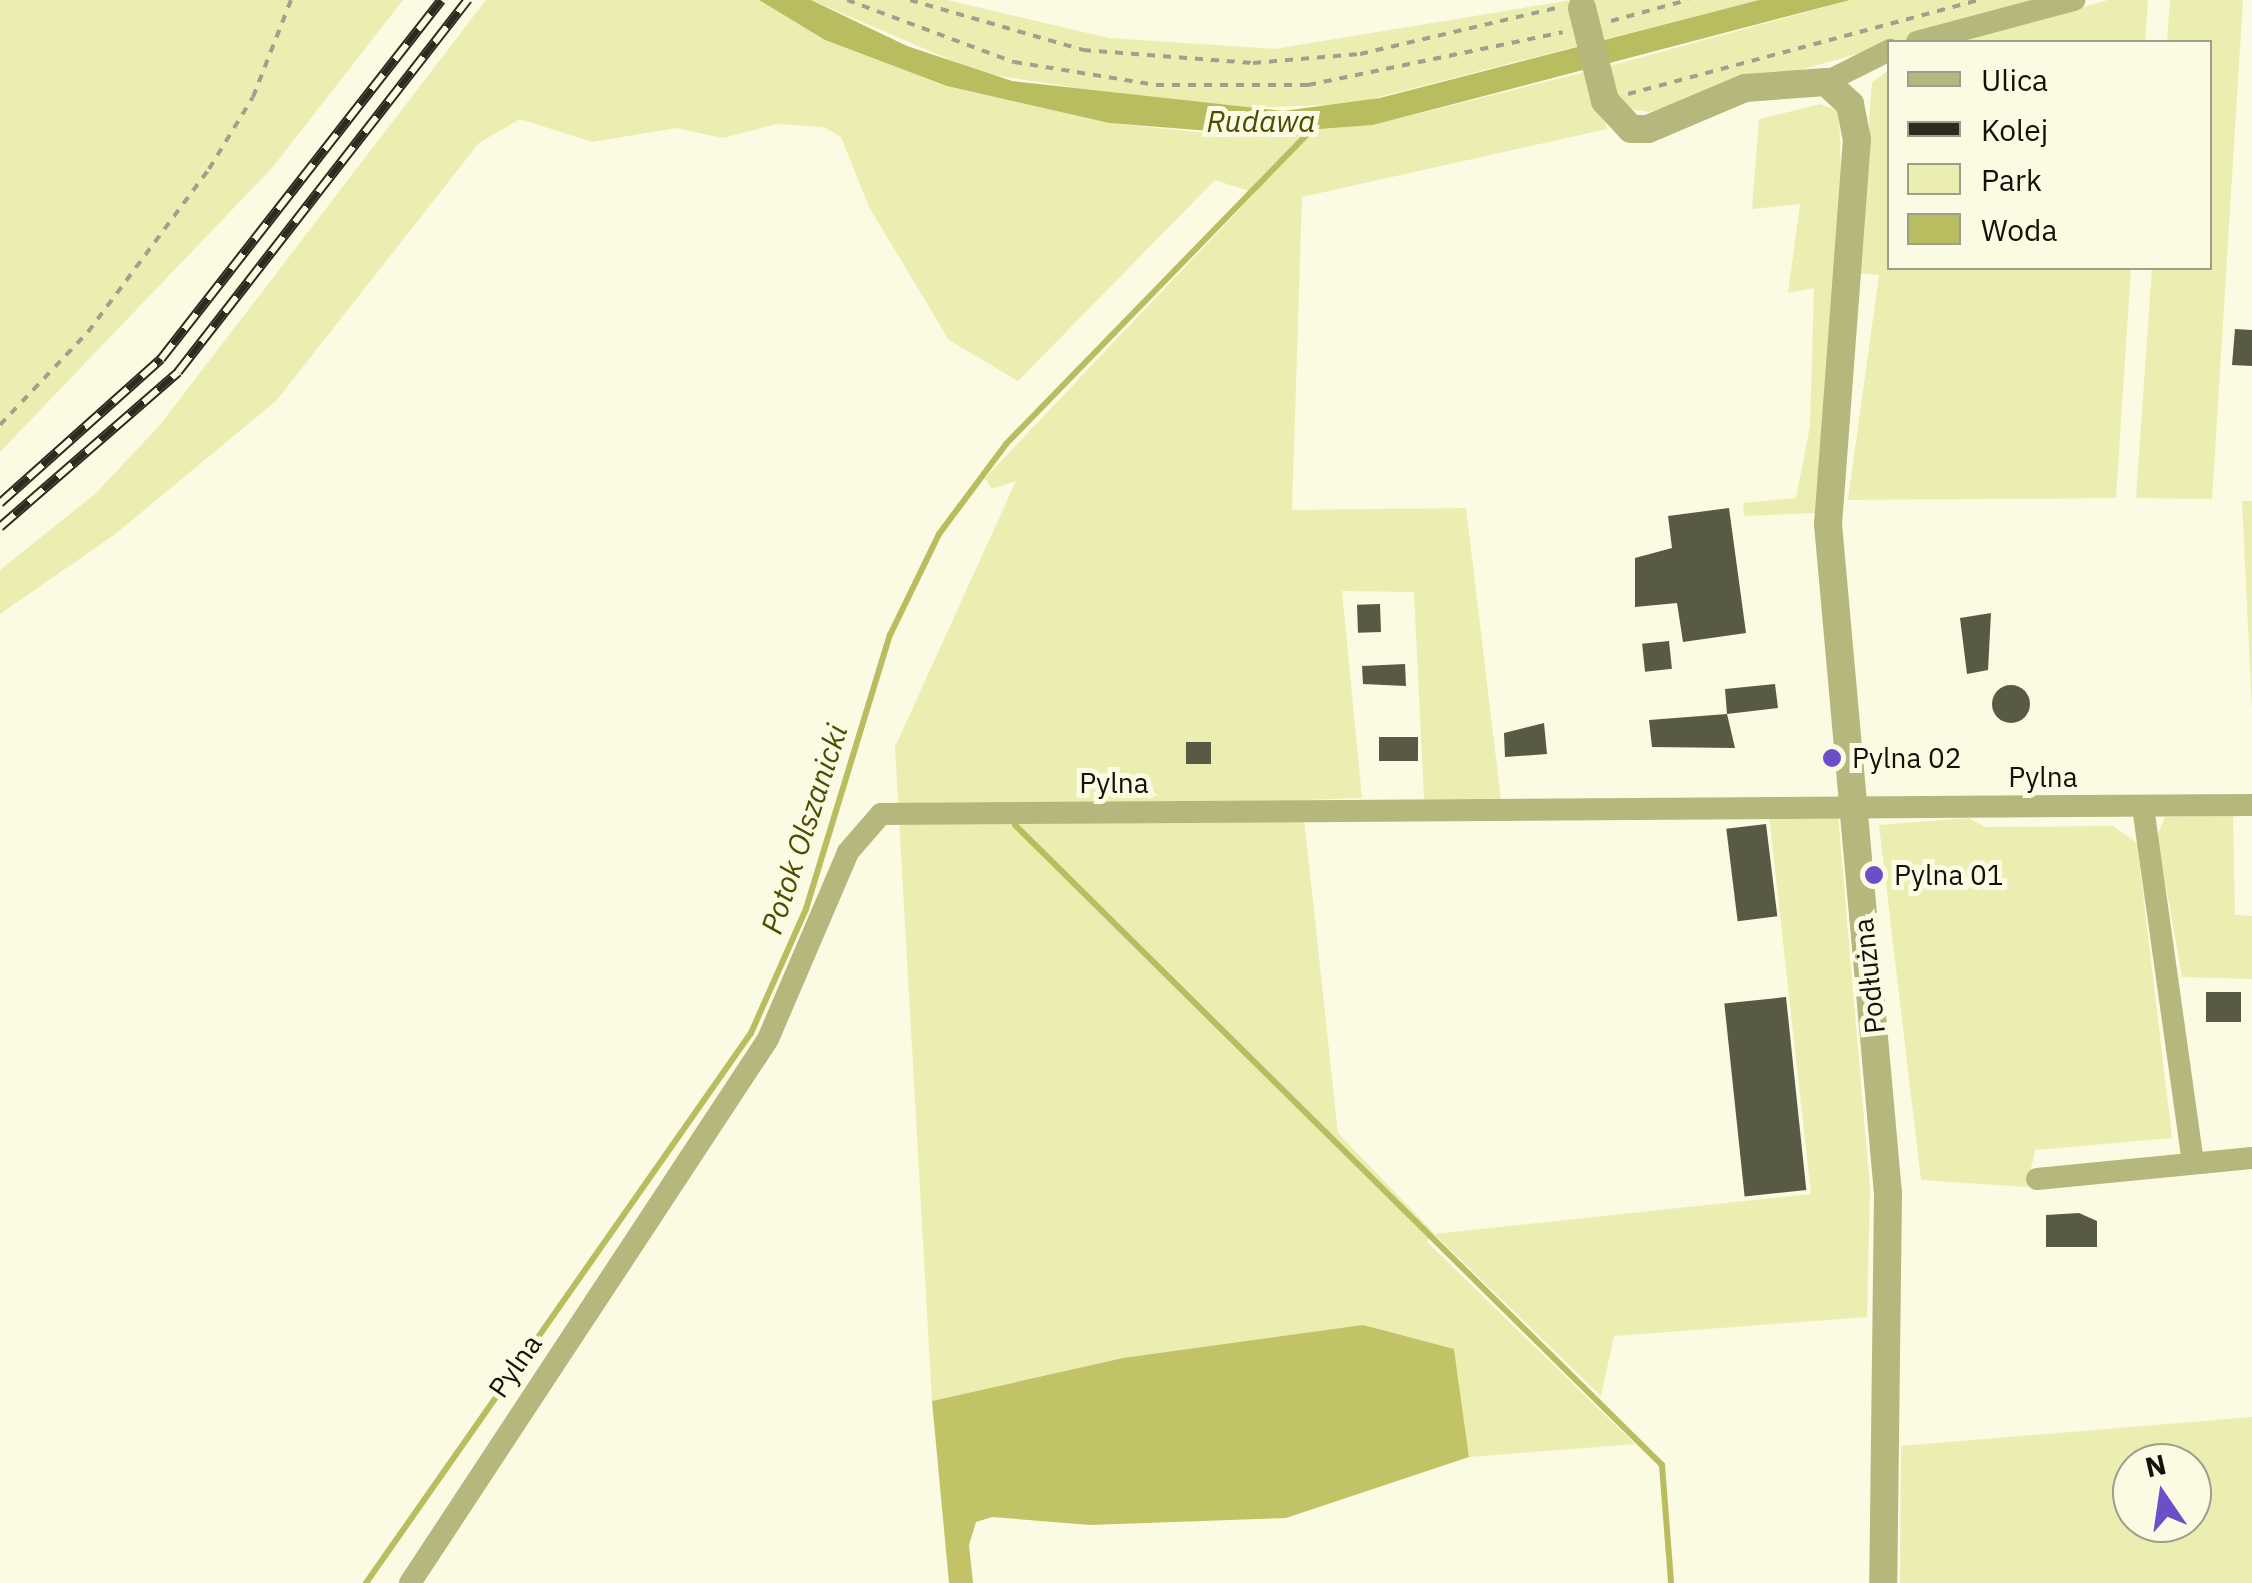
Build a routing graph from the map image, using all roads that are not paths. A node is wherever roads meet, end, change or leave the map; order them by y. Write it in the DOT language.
graph roads {
  1 [pos="2074,0"];
  2 [pos="1582,13"];
  3 [pos="1924,40"];
  4 [pos="1887,52"];
  5 [pos="1826,82"];
  6 [pos="2252,805"];
  7 [pos="2144,806"];
  8 [pos="1851,807"];
  9 [pos="2252,1158"];
  10 [pos="2192,1164"];
  11 [pos="2037,1179"];
  12 [pos="410,1583"];
  13 [pos="1883,1583"];
  1 -- 3 [label="street"];
  2 -- 5 [label="street, bridge"];
  4 -- 5 [label="street"];
  5 -- 8 [label="street, Podłużna"];
  6 -- 7 [label="street, Pylna"];
  7 -- 8 [label="street, Pylna"];
  7 -- 10 [label="street"];
  8 -- 12 [label="street, Pylna"];
  8 -- 13 [label="street, Podłużna"];
  9 -- 10 [label="street"];
  10 -- 11 [label="street"];
}
